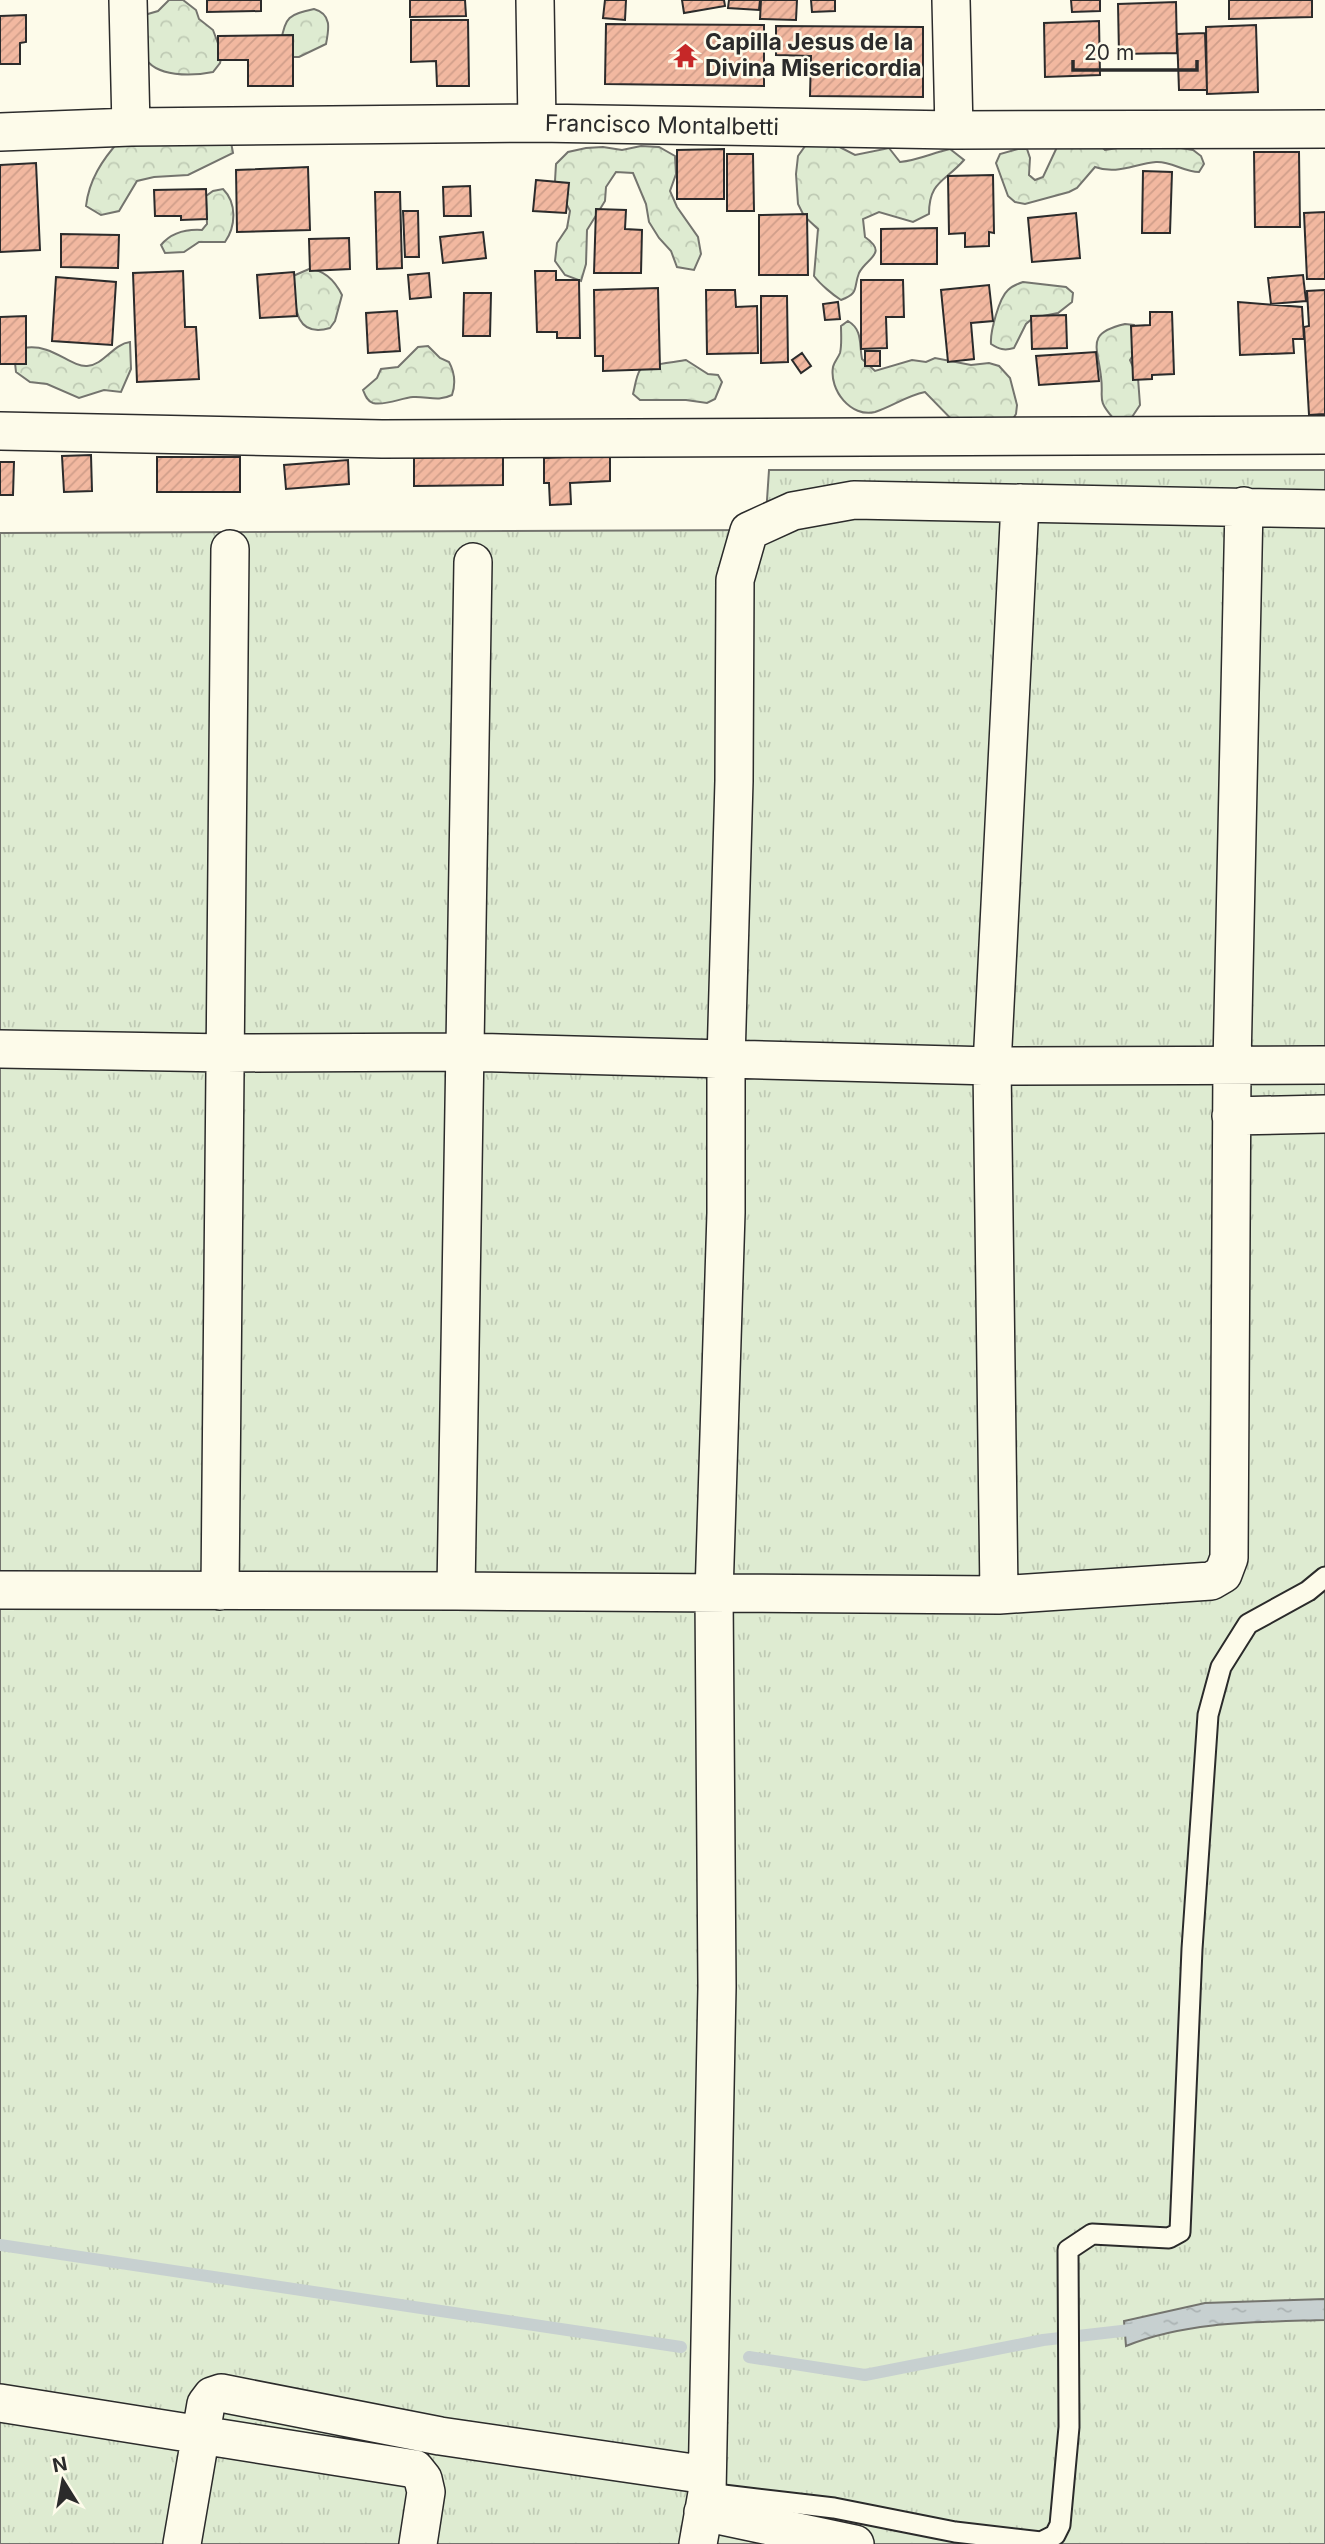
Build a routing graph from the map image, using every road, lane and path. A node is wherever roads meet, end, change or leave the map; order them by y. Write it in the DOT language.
graph roads {
  1 [pos="128,0"];
  2 [pos="535,0"];
  3 [pos="951,0"];
  4 [pos="537,123"];
  5 [pos="131,127"];
  6 [pos="1325,129"];
  7 [pos="954,130"];
  8 [pos="0,132"];
  9 [pos="0,431"];
  10 [pos="1325,435"];
  11 [pos="1020,503"];
  12 [pos="1244,506"];
  13 [pos="1325,509"];
  14 [pos="230,549"];
  15 [pos="473,562"];
  16 [pos="0,1049"];
  17 [pos="465,1052"];
  18 [pos="226,1053"];
  19 [pos="726,1060"];
  20 [pos="1232,1065"];
  21 [pos="1325,1065"];
  22 [pos="992,1066"];
  23 [pos="1325,1114"];
  24 [pos="1231,1116"];
  25 [pos="1325,1577"];
  26 [pos="0,1590"];
  27 [pos="220,1591"];
  28 [pos="456,1591"];
  29 [pos="714,1594"];
  30 [pos="999,1595"];
  31 [pos="0,2403"];
  32 [pos="200,2437"];
  33 [pos="704,2506"];
  34 [pos="182,2544"];
  35 [pos="418,2544"];
  36 [pos="855,2544"];
  1 -- 5 [label="street"];
  2 -- 4 [label="street"];
  3 -- 7 [label="street"];
  4 -- 5 [label="street, Francisco Montalbetti"];
  4 -- 7 [label="street, Francisco Montalbetti"];
  5 -- 8 [label="street, Francisco Montalbetti"];
  6 -- 7 [label="street, Francisco Montalbetti"];
  9 -- 10 [label="street"];
  11 -- 12 [label="street"];
  11 -- 19 [label="street"];
  11 -- 22 [label="street"];
  12 -- 13 [label="street"];
  12 -- 20 [label="street"];
  14 -- 18 [label="street"];
  15 -- 17 [label="street"];
  16 -- 18 [label="street"];
  17 -- 18 [label="street"];
  17 -- 19 [label="street"];
  17 -- 28 [label="street"];
  18 -- 27 [label="street"];
  19 -- 22 [label="street"];
  19 -- 29 [label="street"];
  20 -- 21 [label="street"];
  20 -- 22 [label="street"];
  20 -- 24 [label="street"];
  22 -- 30 [label="street"];
  23 -- 24 [label="street"];
  24 -- 30 [label="street"];
  25 -- 33 [label="lane"];
  26 -- 27 [label="street"];
  27 -- 28 [label="street"];
  28 -- 29 [label="street"];
  29 -- 30 [label="street"];
  29 -- 33 [label="street"];
  31 -- 32 [label="street"];
  32 -- 33 [label="street"];
  32 -- 34 [label="street"];
  32 -- 35 [label="street"];
  33 -- 36 [label="street"];
}
